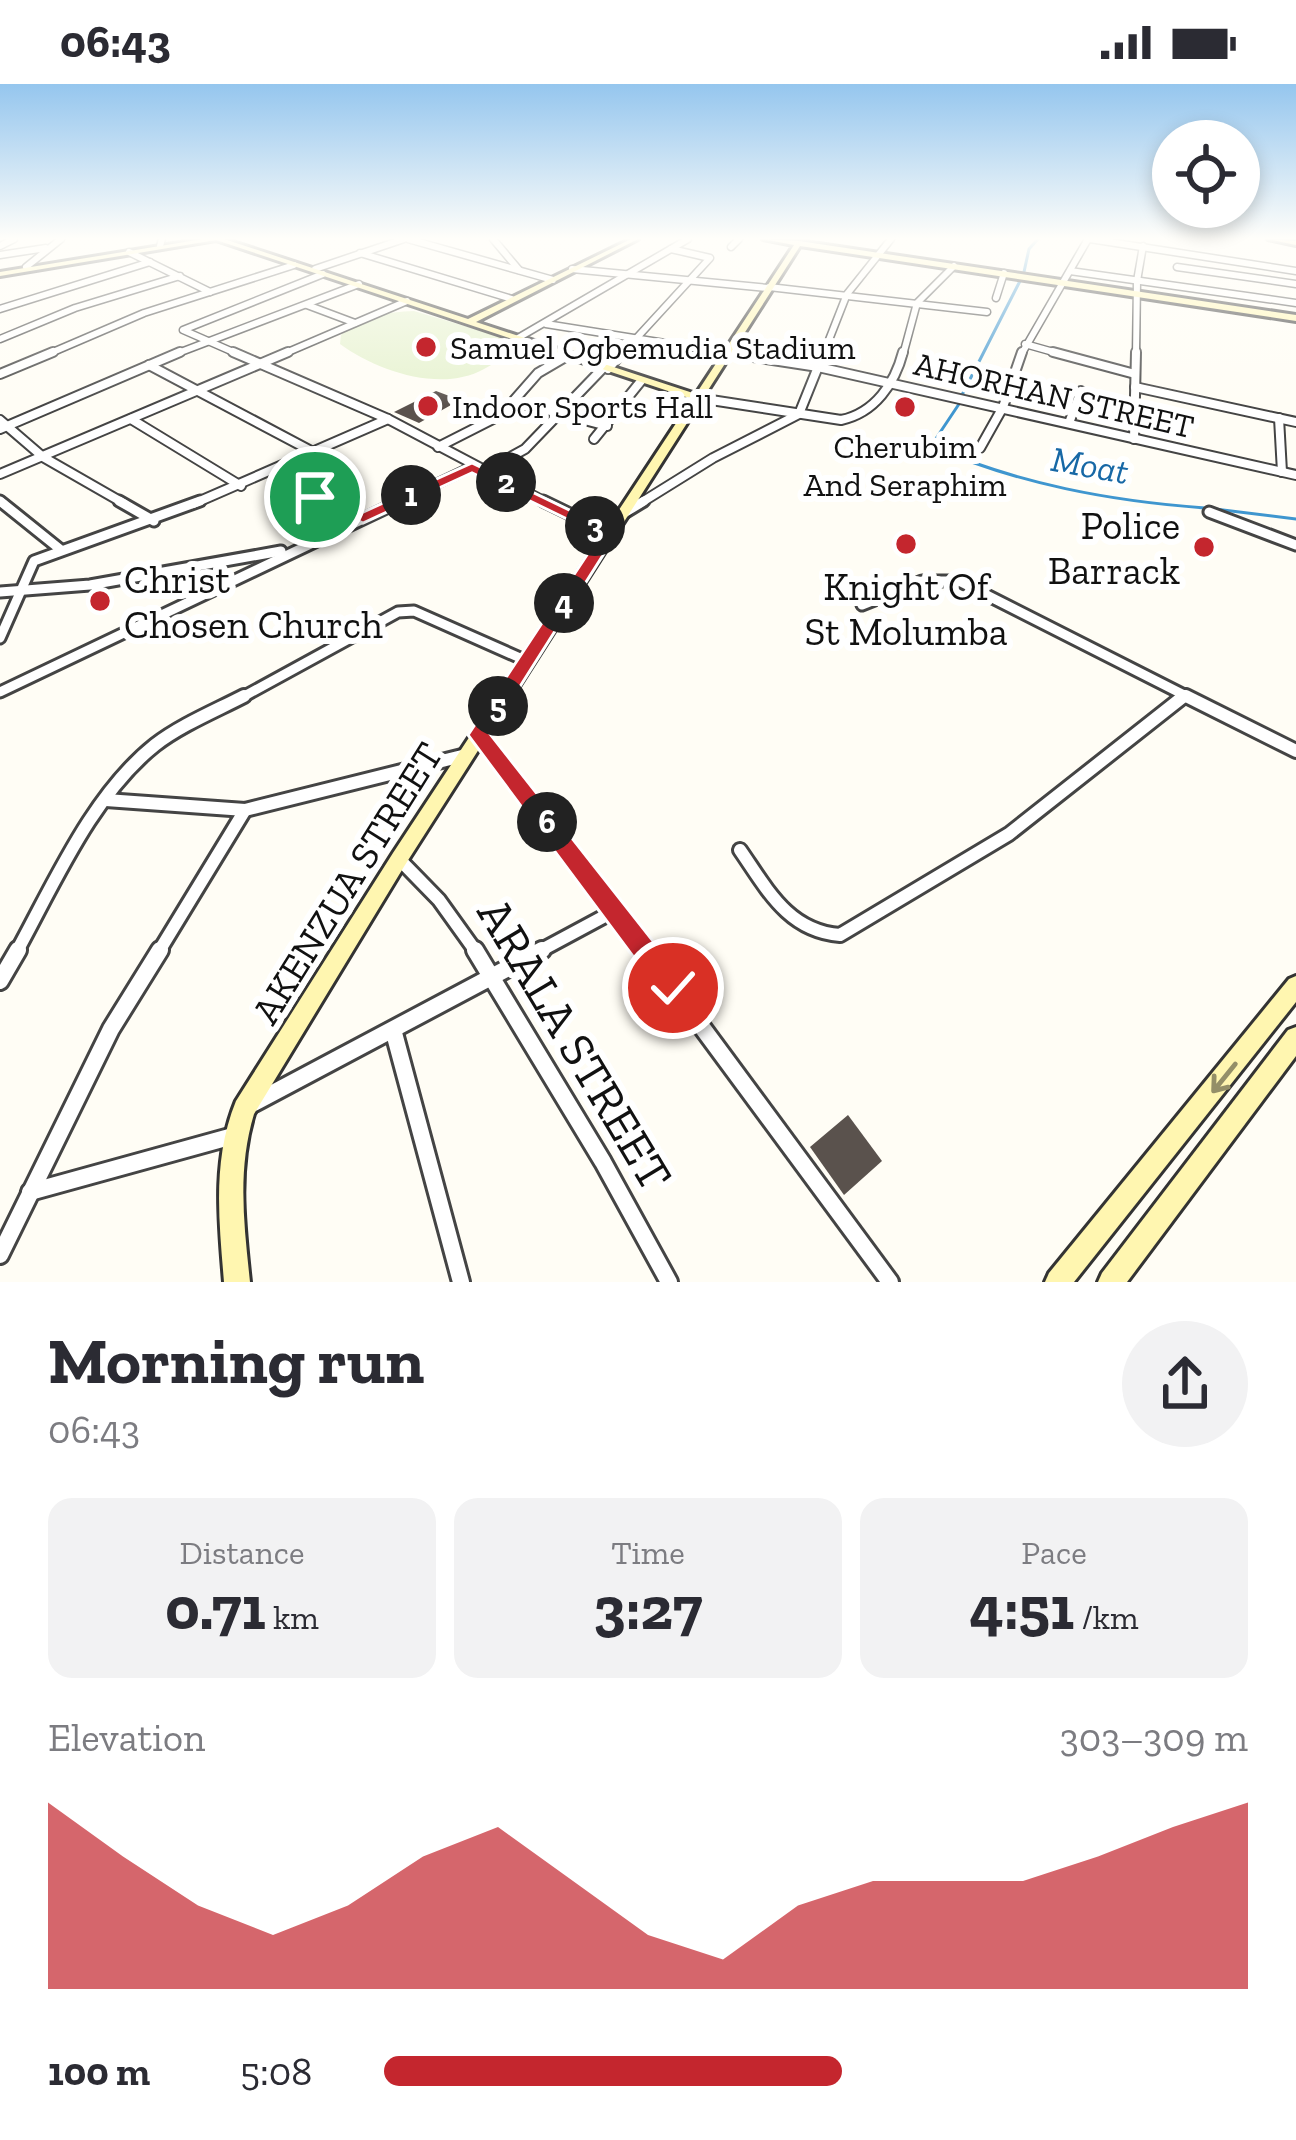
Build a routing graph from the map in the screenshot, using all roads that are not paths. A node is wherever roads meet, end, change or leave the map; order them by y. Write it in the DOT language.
graph roads {
  1 [pos="847,294"];
  2 [pos="1140,294"];
  3 [pos="45,295"];
  4 [pos="118,295"];
  5 [pos="201,295"];
  6 [pos="262,295"];
  7 [pos="330,295"];
  8 [pos="390,295"];
  9 [pos="498,295"];
  10 [pos="521,295"];
  11 [pos="596,295"];
  12 [pos="677,295"];
  13 [pos="764,295"];
  14 [pos="854,295"];
  15 [pos="925,295"];
  16 [pos="997,295"];
  17 [pos="1057,295"];
  18 [pos="1146,295"];
  19 [pos="1238,295"];
  20 [pos="996,298"];
  21 [pos="512,299"];
  22 [pos="407,301"];
  23 [pos="917,303"];
  24 [pos="1296,303"];
  25 [pos="305,304"];
  26 [pos="0,309"];
  27 [pos="987,312"];
  28 [pos="1296,318"];
  29 [pos="355,322"];
  30 [pos="469,322"];
  31 [pos="546,324"];
  32 [pos="518,338"];
  33 [pos="0,339"];
  34 [pos="209,339"];
  35 [pos="639,339"];
  36 [pos="1025,344"];
  37 [pos="729,353"];
  38 [pos="567,356"];
  39 [pos="259,364"];
  40 [pos="148,365"];
  41 [pos="818,367"];
  42 [pos="606,369"];
  43 [pos="0,374"];
  44 [pos="1135,374"];
  45 [pos="641,381"];
  46 [pos="895,382"];
  47 [pos="1135,387"];
  48 [pos="198,392"];
  49 [pos="1082,392"];
  50 [pos="698,398"];
  51 [pos="516,402"];
  52 [pos="1003,406"];
  53 [pos="561,414"];
  54 [pos="799,414"];
  55 [pos="1279,418"];
  56 [pos="130,419"];
  57 [pos="388,419"];
  58 [pos="1296,422"];
  59 [pos="1069,424"];
  60 [pos="3,425"];
  61 [pos="607,425"];
  62 [pos="594,439"];
  63 [pos="1134,439"];
  64 [pos="438,447"];
  65 [pos="980,448"];
  66 [pos="316,454"];
  67 [pos="43,457"];
  68 [pos="472,467"];
  69 [pos="484,471"];
  70 [pos="1282,472"];
  71 [pos="0,474"];
  72 [pos="1296,476"];
  73 [pos="241,486"];
  74 [pos="315,497"];
  75 [pos="0,501"];
  76 [pos="1209,512"];
  77 [pos="620,515"];
  78 [pos="363,518"];
  79 [pos="154,521"];
  80 [pos="609,533"];
  81 [pos="1296,545"];
  82 [pos="303,546"];
  83 [pos="62,550"];
  84 [pos="247,558"];
  85 [pos="258,568"];
  86 [pos="18,591"];
  87 [pos="0,592"];
  88 [pos="862,605"];
  89 [pos="0,638"];
  90 [pos="527,661"];
  91 [pos="0,692"];
  92 [pos="1184,696"];
  93 [pos="479,735"];
  94 [pos="1296,751"];
  95 [pos="466,755"];
  96 [pos="106,800"];
  97 [pos="245,810"];
  98 [pos="740,850"];
  99 [pos="399,859"];
  100 [pos="616,910"];
  101 [pos="491,976"];
  102 [pos="0,981"];
  103 [pos="1296,986"];
  104 [pos="394,1033"];
  105 [pos="1296,1038"];
  106 [pos="244,1108"];
  107 [pos="233,1136"];
  108 [pos="30,1192"];
  109 [pos="0,1256"];
  110 [pos="238,1282"];
  111 [pos="461,1282"];
  112 [pos="669,1282"];
  113 [pos="890,1282"];
  114 [pos="1058,1282"];
  115 [pos="1111,1282"];
  1 -- 41 [label="street"];
  2 -- 44 [label="street"];
  3 -- 26 [label="street"];
  4 -- 33 [label="street"];
  5 -- 43 [label="street"];
  6 -- 34 [label="street"];
  7 -- 25 [label="street"];
  8 -- 22 [label="street"];
  9 -- 21 [label="street"];
  10 -- 21 [label="street"];
  11 -- 31 [label="street"];
  12 -- 35 [label="street"];
  13 -- 37 [label="street, AKENZUA STREET"];
  14 -- 23 [label="street"];
  15 -- 23 [label="street"];
  16 -- 20 [label="street"];
  17 -- 36 [label="street"];
  18 -- 28 [label="street"];
  19 -- 24 [label="street"];
  21 -- 30 [label="street"];
  22 -- 29 [label="street"];
  22 -- 30 [label="street"];
  23 -- 27 [label="street"];
  23 -- 46 [label="street"];
  25 -- 29 [label="street"];
  25 -- 34 [label="street"];
  29 -- 39 [label="street"];
  30 -- 32 [label="street"];
  31 -- 32 [label="street"];
  31 -- 35 [label="street, AHORHAN STREET"];
  32 -- 38 [label="street"];
  34 -- 39 [label="street"];
  34 -- 40 [label="street"];
  35 -- 37 [label="street, AHORHAN STREET"];
  35 -- 42 [label="street"];
  36 -- 44 [label="street"];
  36 -- 52 [label="street"];
  37 -- 41 [label="street, AHORHAN STREET"];
  37 -- 50 [label="street, AKENZUA STREET"];
  38 -- 42 [label="street"];
  38 -- 51 [label="street"];
  39 -- 48 [label="street"];
  39 -- 57 [label="street"];
  40 -- 48 [label="street"];
  40 -- 60 [label="street"];
  41 -- 46 [label="street, AHORHAN STREET"];
  41 -- 54 [label="street"];
  42 -- 45 [label="street"];
  42 -- 53 [label="street"];
  44 -- 47 [label="street"];
  45 -- 50 [label="street"];
  45 -- 61 [label="street"];
  46 -- 52 [label="street, AHORHAN STREET"];
  46 -- 54 [label="street"];
  47 -- 55 [label="street"];
  47 -- 63 [label="street"];
  48 -- 56 [label="street"];
  48 -- 66 [label="street"];
  49 -- 59 [label="street"];
  50 -- 54 [label="street"];
  50 -- 77 [label="street, AKENZUA STREET"];
  51 -- 53 [label="street"];
  51 -- 64 [label="street"];
  52 -- 59 [label="street, AHORHAN STREET"];
  52 -- 65 [label="street"];
  53 -- 61 [label="street"];
  53 -- 69 [label="street"];
  54 -- 77 [label="street"];
  55 -- 58 [label="street"];
  55 -- 70 [label="street"];
  56 -- 67 [label="street"];
  56 -- 73 [label="street"];
  57 -- 64 [label="street"];
  57 -- 66 [label="street"];
  59 -- 63 [label="street, AHORHAN STREET"];
  60 -- 67 [label="street"];
  61 -- 62 [label="street"];
  63 -- 70 [label="street, AHORHAN STREET"];
  64 -- 68 [label="street"];
  66 -- 73 [label="street"];
  67 -- 71 [label="street"];
  67 -- 79 [label="street"];
  68 -- 69 [label="street"];
  68 -- 78 [label="street"];
  69 -- 80 [label="street"];
  70 -- 72 [label="street, AHORHAN STREET"];
  73 -- 79 [label="street"];
  74 -- 78 [label="street"];
  75 -- 83 [label="street"];
  76 -- 81 [label="street"];
  77 -- 80 [label="street, AKENZUA STREET"];
  78 -- 82 [label="street"];
  79 -- 83 [label="street"];
  80 -- 90 [label="street, AKENZUA STREET"];
  82 -- 84 [label="street"];
  82 -- 85 [label="street"];
  83 -- 86 [label="street"];
  84 -- 85 [label="street"];
  84 -- 86 [label="street"];
  85 -- 91 [label="street"];
  86 -- 87 [label="street"];
  86 -- 89 [label="street"];
  88 -- 92 [label="street"];
  90 -- 93 [label="street, AKENZUA STREET"];
  90 -- 96 [label="street"];
  92 -- 94 [label="street"];
  92 -- 98 [label="street"];
  93 -- 95 [label="street, AKENZUA STREET"];
  93 -- 100 [label="street"];
  95 -- 97 [label="street"];
  95 -- 99 [label="street, AKENZUA STREET"];
  96 -- 97 [label="street"];
  96 -- 102 [label="street"];
  97 -- 108 [label="street"];
  99 -- 101 [label="street, ARALA STREET"];
  99 -- 106 [label="street, AKENZUA STREET"];
  100 -- 101 [label="street"];
  100 -- 113 [label="street"];
  101 -- 104 [label="street"];
  101 -- 112 [label="street, ARALA STREET"];
  103 -- 114 [label="street, one-way"];
  104 -- 106 [label="street"];
  104 -- 111 [label="street"];
  105 -- 115 [label="street"];
  106 -- 107 [label="street, AKENZUA STREET"];
  107 -- 108 [label="street"];
  107 -- 110 [label="street, AKENZUA STREET"];
  108 -- 109 [label="street"];
}
